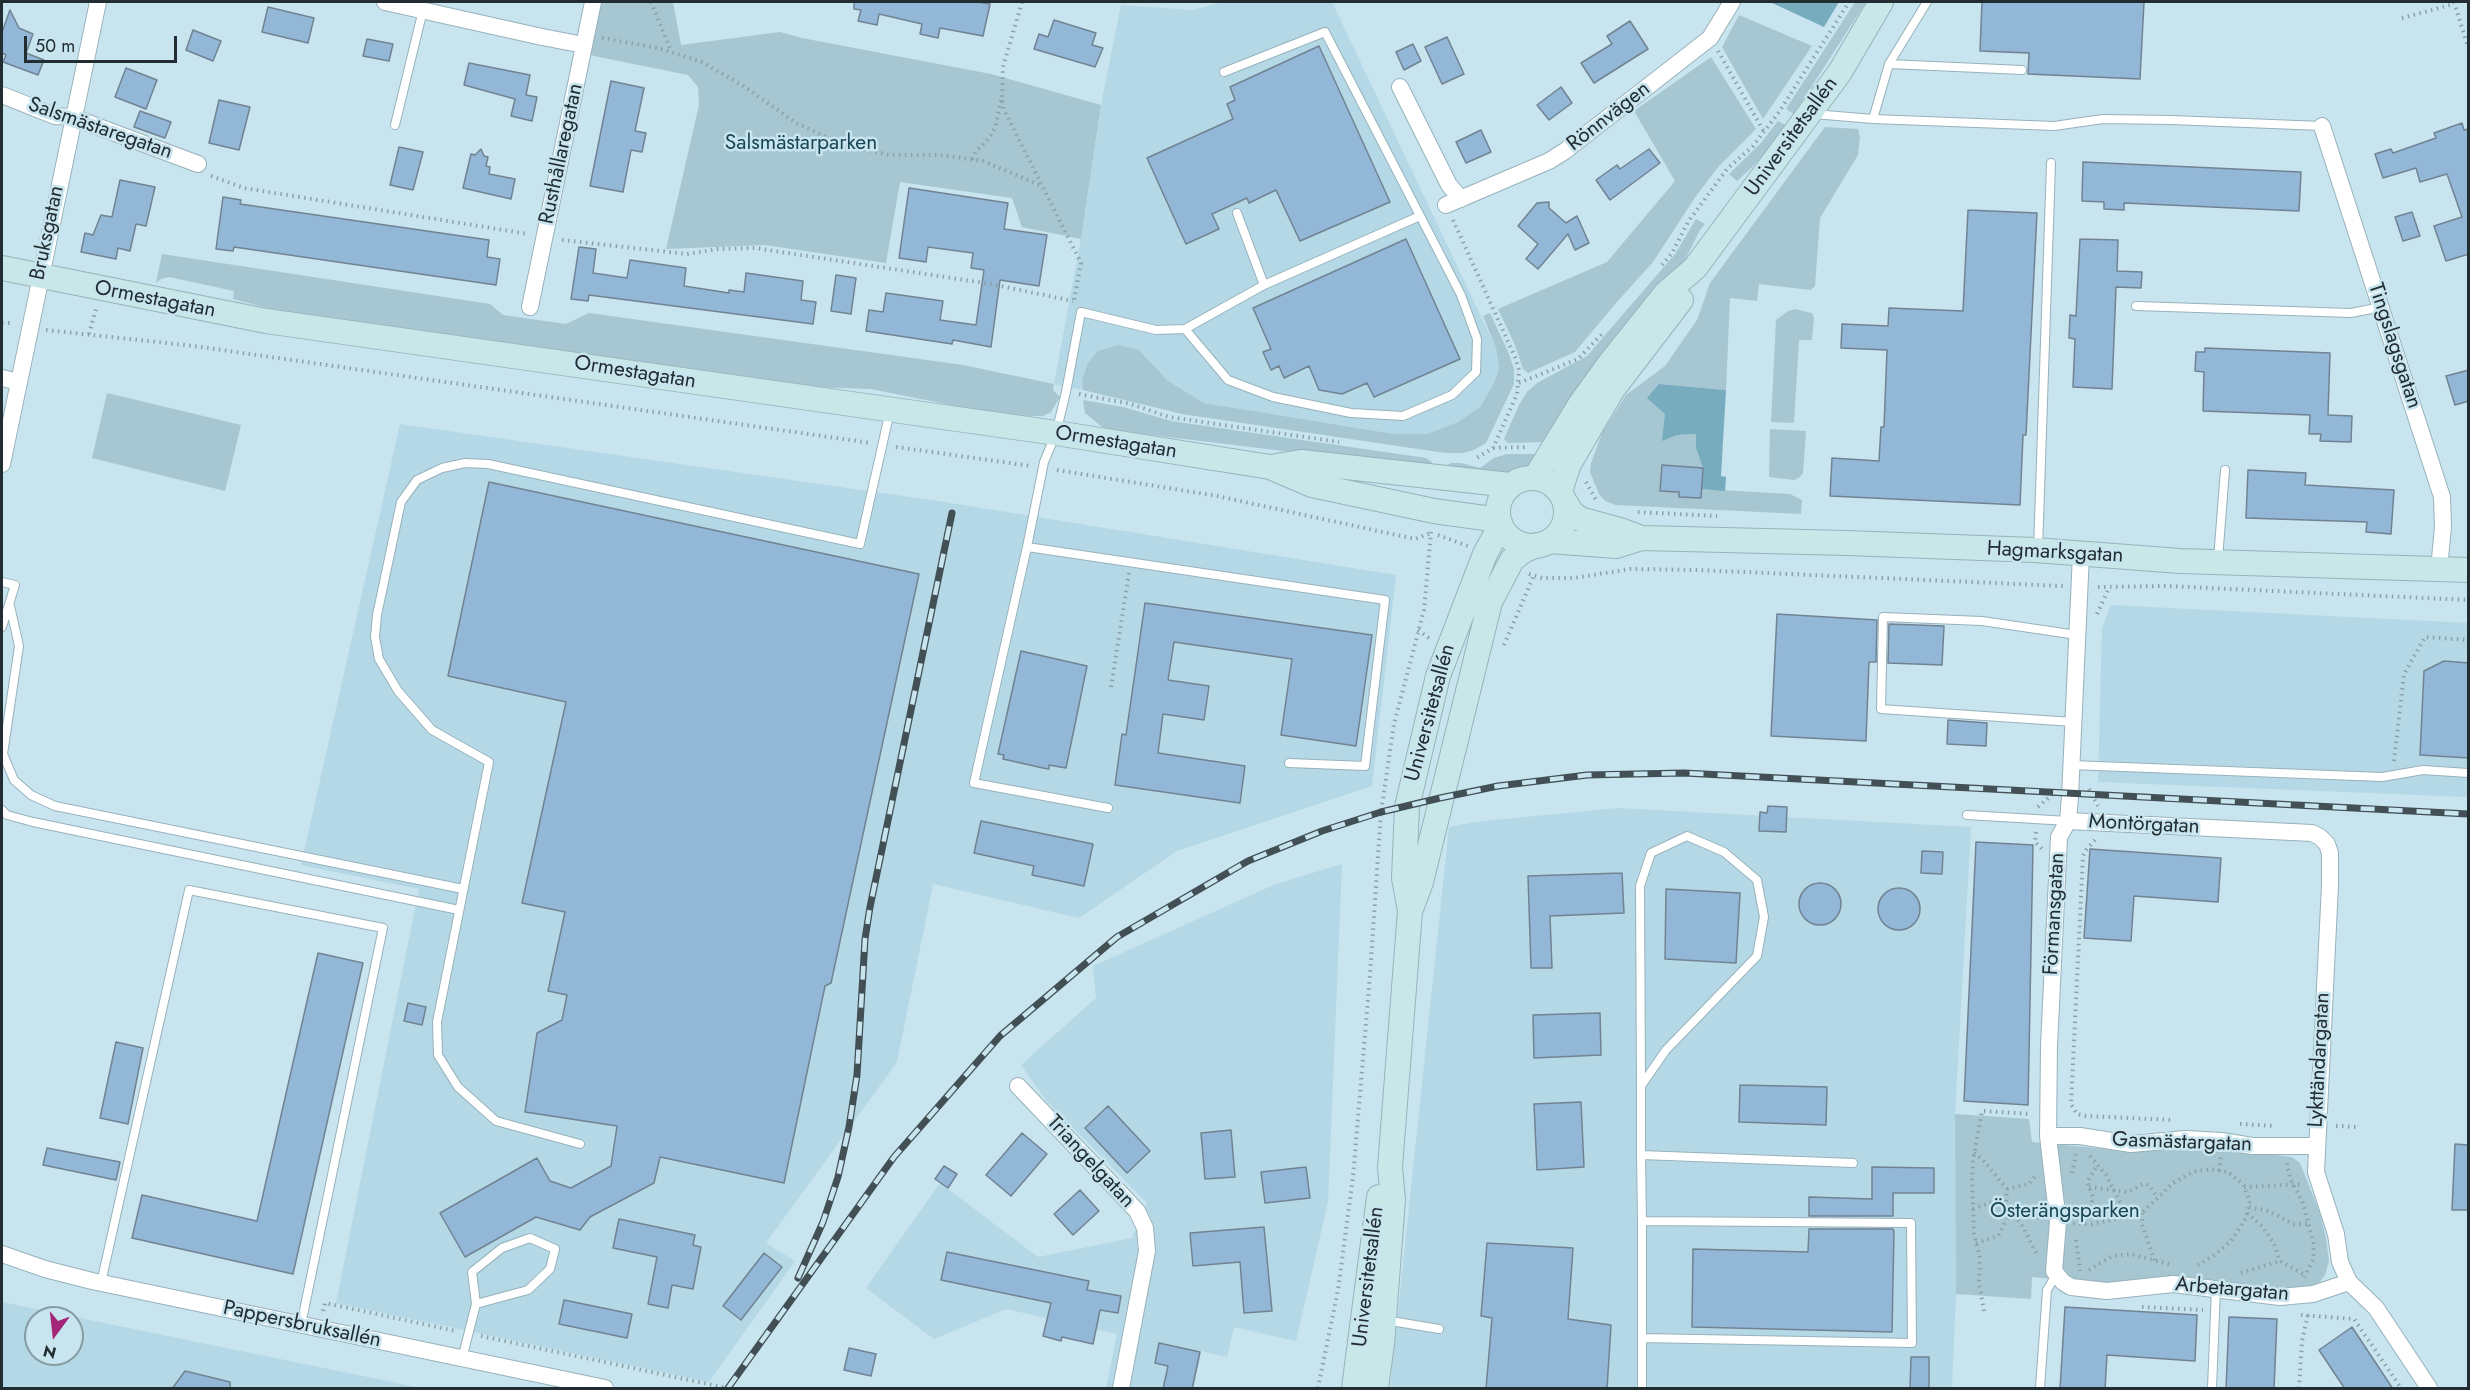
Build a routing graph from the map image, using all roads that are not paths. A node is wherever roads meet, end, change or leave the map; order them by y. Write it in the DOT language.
graph roads {
  1 [pos="98,2"];
  2 [pos="385,2"];
  3 [pos="593,2"];
  4 [pos="1881,2"];
  5 [pos="1927,2"];
  6 [pos="1725,4"];
  7 [pos="423,10"];
  8 [pos="585,45"];
  9 [pos="1888,64"];
  10 [pos="2022,70"];
  11 [pos="1224,72"];
  12 [pos="1400,87"];
  13 [pos="2,95"];
  14 [pos="1809,114"];
  15 [pos="72,117"];
  16 [pos="1873,119"];
  17 [pos="395,125"];
  18 [pos="2322,126"];
  19 [pos="2051,163"];
  20 [pos="198,164"];
  21 [pos="1237,213"];
  22 [pos="1420,216"];
  23 [pos="2,268"];
  24 [pos="1695,268"];
  25 [pos="40,274"];
  26 [pos="1264,285"];
  27 [pos="2136,306"];
  28 [pos="530,307"];
  29 [pos="2381,307"];
  30 [pos="1185,329"];
  31 [pos="2,378"];
  32 [pos="19,382"];
  33 [pos="891,410"];
  34 [pos="1056,433"];
  35 [pos="2,464"];
  36 [pos="1270,467"];
  37 [pos="2225,470"];
  38 [pos="1535,478"];
  39 [pos="1510,485"];
  40 [pos="1562,496"];
  41 [pos="1500,523"];
  42 [pos="1641,538"];
  43 [pos="1543,543"];
  44 [pos="1027,547"];
  45 [pos="2038,550"];
  46 [pos="2081,554"];
  47 [pos="2218,562"];
  48 [pos="2439,569"];
  49 [pos="2469,570"];
  50 [pos="2,582"];
  51 [pos="10,606"];
  52 [pos="2,627"];
  53 [pos="2078,635"];
  54 [pos="2073,722"];
  55 [pos="1289,763"];
  56 [pos="2071,765"];
  57 [pos="2469,773"];
  58 [pos="1108,808"];
  59 [pos="2,810"];
  60 [pos="1967,815"];
  61 [pos="2068,821"];
  62 [pos="2320,837"];
  63 [pos="463,889"];
  64 [pos="459,910"];
  65 [pos="1410,911"];
  66 [pos="1018,1086"];
  67 [pos="1641,1086"];
  68 [pos="2048,1136"];
  69 [pos="580,1144"];
  70 [pos="2316,1146"];
  71 [pos="1641,1155"];
  72 [pos="1853,1163"];
  73 [pos="1390,1167"];
  74 [pos="1642,1221"];
  75 [pos="2,1254"];
  76 [pos="2056,1275"];
  77 [pos="2349,1282"];
  78 [pos="101,1283"];
  79 [pos="2216,1288"];
  80 [pos="476,1304"];
  81 [pos="1384,1320"];
  82 [pos="300,1326"];
  83 [pos="1439,1329"];
  84 [pos="1642,1338"];
  85 [pos="462,1359"];
  86 [pos="605,1389"];
  87 [pos="1121,1389"];
  88 [pos="1354,1389"];
  89 [pos="1376,1389"];
  90 [pos="1642,1389"];
  91 [pos="2040,1389"];
  92 [pos="2212,1389"];
  93 [pos="2429,1389"];
  1 -- 15 [label="street, Bruksgatan"];
  2 -- 7 [label="street"];
  3 -- 8 [label="street, Rusthållaregatan"];
  4 -- 14 [label="street, Universitetsallén"];
  5 -- 9 [label="lane"];
  6 -- 12 [label="street, Rönnvägen"];
  7 -- 8 [label="street"];
  7 -- 17 [label="lane"];
  8 -- 28 [label="street, Rusthållaregatan"];
  9 -- 10 [label="lane"];
  9 -- 16 [label="lane"];
  11 -- 22 [label="lane"];
  13 -- 15 [label="street, Salsmästaregatan"];
  14 -- 16 [label="lane"];
  14 -- 24 [label="street, Universitetsallén"];
  15 -- 20 [label="street, Salsmästaregatan"];
  15 -- 25 [label="street, Bruksgatan"];
  16 -- 18 [label="lane"];
  18 -- 29 [label="street, Tingslagsgatan"];
  19 -- 45 [label="lane"];
  21 -- 26 [label="lane"];
  22 -- 26 [label="lane"];
  22 -- 30 [label="lane"];
  23 -- 25 [label="street, Ormestagatan"];
  24 -- 38 [label="street, Universitetsallén"];
  24 -- 40 [label="street, Universitetsallén"];
  25 -- 32 [label="street, Bruksgatan"];
  25 -- 33 [label="street, Ormestagatan"];
  26 -- 30 [label="lane"];
  27 -- 29 [label="lane"];
  29 -- 48 [label="street, Tingslagsgatan"];
  30 -- 34 [label="lane"];
  31 -- 32 [label="street"];
  32 -- 35 [label="street, Bruksgatan"];
  33 -- 34 [label="street, Ormestagatan"];
  33 -- 63 [label="lane"];
  34 -- 36 [label="street, Ormestagatan"];
  34 -- 44 [label="lane"];
  36 -- 39 [label="street, Ormestagatan"];
  36 -- 41 [label="street, Ormestagatan"];
  37 -- 47 [label="lane"];
  38 -- 39 [label="street"];
  38 -- 40 [label="street"];
  39 -- 41 [label="street"];
  40 -- 42 [label="street, Hagmarksgatan"];
  40 -- 43 [label="street"];
  41 -- 43 [label="street"];
  41 -- 65 [label="street, Universitetsallén"];
  42 -- 43 [label="street, Hagmarksgatan"];
  42 -- 45 [label="street, Hagmarksgatan"];
  43 -- 65 [label="street, Universitetsallén"];
  44 -- 55 [label="lane"];
  44 -- 58 [label="lane"];
  45 -- 46 [label="street, Hagmarksgatan"];
  46 -- 47 [label="street, Hagmarksgatan"];
  46 -- 53 [label="street, Förmansgatan"];
  47 -- 48 [label="street, Hagmarksgatan"];
  48 -- 49 [label="street, Hagmarksgatan"];
  50 -- 51 [label="lane"];
  51 -- 52 [label="lane"];
  51 -- 63 [label="lane"];
  53 -- 54 [label="street, Förmansgatan"];
  53 -- 54 [label="lane"];
  54 -- 56 [label="street, Förmansgatan"];
  56 -- 57 [label="lane"];
  56 -- 61 [label="street, Förmansgatan"];
  59 -- 64 [label="lane"];
  60 -- 61 [label="lane, Montörgatan"];
  61 -- 62 [label="street, Montörgatan"];
  61 -- 68 [label="street, Förmansgatan"];
  62 -- 70 [label="street, Lykttändargatan"];
  63 -- 64 [label="lane"];
  64 -- 69 [label="lane"];
  65 -- 73 [label="street, Universitetsallén"];
  66 -- 87 [label="street, Triangelgatan"];
  67 -- 67 [label="lane"];
  67 -- 71 [label="lane"];
  68 -- 70 [label="street, Gasmästargatan"];
  68 -- 76 [label="street, Förmansgatan"];
  70 -- 77 [label="street, Lykttändargatan"];
  71 -- 72 [label="lane"];
  71 -- 74 [label="lane"];
  73 -- 81 [label="street, Universitetsallén"];
  73 -- 88 [label="street, Universitetsallén"];
  74 -- 84 [label="lane"];
  74 -- 84 [label="lane"];
  75 -- 78 [label="street, Pappersbruksallén"];
  76 -- 79 [label="street, Arbetargatan"];
  76 -- 91 [label="lane"];
  77 -- 79 [label="street, Arbetargatan"];
  77 -- 93 [label="street"];
  78 -- 82 [label="street, Pappersbruksallén"];
  78 -- 82 [label="lane"];
  79 -- 92 [label="lane"];
  80 -- 80 [label="lane"];
  80 -- 85 [label="lane"];
  81 -- 83 [label="lane"];
  81 -- 89 [label="street, Universitetsallén"];
  82 -- 85 [label="street, Pappersbruksallén"];
  84 -- 90 [label="lane"];
  85 -- 86 [label="street, Pappersbruksallén"];
}
